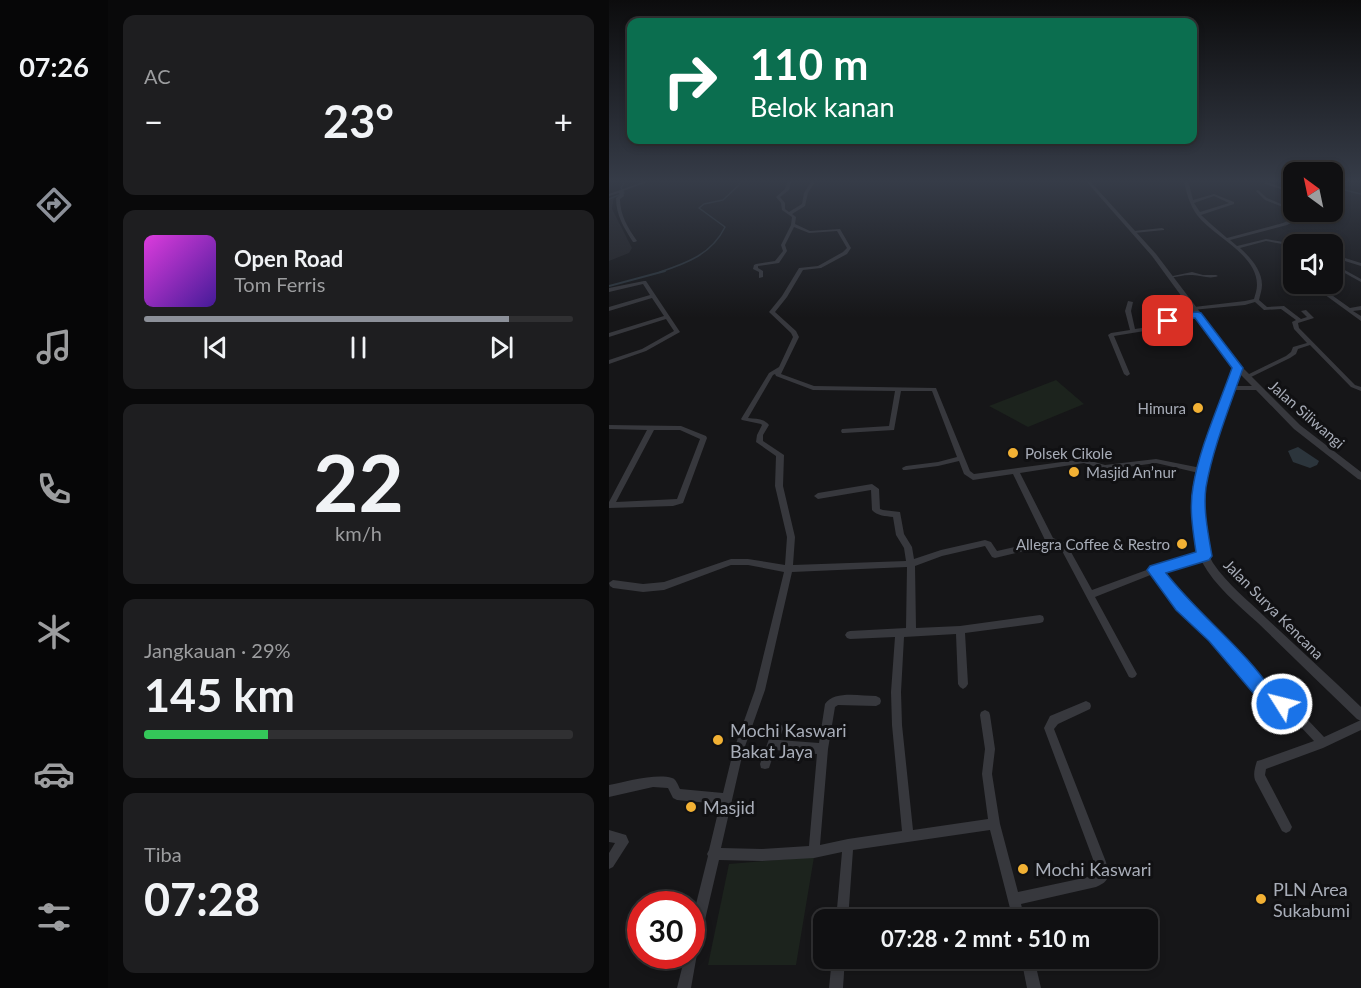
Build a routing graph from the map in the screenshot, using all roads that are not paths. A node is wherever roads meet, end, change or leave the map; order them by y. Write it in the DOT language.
graph roads {
  1 [pos="626,226"];
  2 [pos="792,226"];
  3 [pos="795,226"];
  4 [pos="1129,226"];
  5 [pos="1209,226"];
  6 [pos="1275,226"];
  7 [pos="1162,229"];
  8 [pos="1134,232"];
  9 [pos="1227,239"];
  10 [pos="635,241"];
  11 [pos="1283,243"];
  12 [pos="1237,247"];
  13 [pos="1343,259"];
  14 [pos="1361,265"];
  15 [pos="1343,270"];
  16 [pos="1216,276"];
  17 [pos="761,277"];
  18 [pos="1170,277"];
  19 [pos="1361,281"];
  20 [pos="609,290"];
  21 [pos="1327,294"];
  22 [pos="654,296"];
  23 [pos="1256,300"];
  24 [pos="1130,302"];
  25 [pos="1361,308"];
  26 [pos="609,309"];
  27 [pos="1349,310"];
  28 [pos="1303,311"];
  29 [pos="1195,312"];
  30 [pos="668,317"];
  31 [pos="1361,319"];
  32 [pos="1299,320"];
  33 [pos="1133,331"];
  34 [pos="609,334"];
  35 [pos="1312,343"];
  36 [pos="609,362"];
  37 [pos="781,368"];
  38 [pos="1238,368"];
  39 [pos="1127,374"];
  40 [pos="1247,377"];
  41 [pos="1231,388"];
  42 [pos="1257,388"];
  43 [pos="1361,389"];
  44 [pos="899,390"];
  45 [pos="609,427"];
  46 [pos="652,427"];
  47 [pos="844,431"];
  48 [pos="962,458"];
  49 [pos="906,468"];
  50 [pos="1015,471"];
  51 [pos="1203,471"];
  52 [pos="1361,477"];
  53 [pos="817,496"];
  54 [pos="610,505"];
  55 [pos="1050,541"];
  56 [pos="1204,556"];
  57 [pos="911,564"];
  58 [pos="789,569"];
  59 [pos="1155,570"];
  60 [pos="613,584"];
  61 [pos="1090,595"];
  62 [pos="1040,619"];
  63 [pos="960,630"];
  64 [pos="906,632"];
  65 [pos="851,635"];
  66 [pos="1132,674"];
  67 [pos="963,684"];
  68 [pos="876,701"];
  69 [pos="1086,706"];
  70 [pos="985,715"];
  71 [pos="1361,715"];
  72 [pos="1361,725"];
  73 [pos="778,729"];
  74 [pos="1323,743"];
  75 [pos="772,745"];
  76 [pos="823,749"];
  77 [pos="765,764"];
  78 [pos="609,791"];
  79 [pos="726,799"];
  80 [pos="994,824"];
  81 [pos="1287,827"];
  82 [pos="609,836"];
  83 [pos="908,836"];
  84 [pos="847,845"];
  85 [pos="815,852"];
  86 [pos="713,854"];
  87 [pos="609,863"];
  88 [pos="705,891"];
  89 [pos="1014,899"];
  90 [pos="843,909"];
  91 [pos="1016,909"];
  92 [pos="688,969"];
  93 [pos="838,969"];
  94 [pos="1030,969"];
  95 [pos="684,988"];
  96 [pos="836,988"];
  97 [pos="1034,988"];
  1 -- 10 [label="street"];
  2 -- 17 [label="street"];
  3 -- 37 [label="street"];
  4 -- 8 [label="street, Jalan Siliwangi"];
  5 -- 9 [label="street"];
  6 -- 9 [label="street"];
  7 -- 8 [label="street"];
  8 -- 18 [label="street, Jalan Siliwangi"];
  9 -- 12 [label="street"];
  11 -- 12 [label="street"];
  12 -- 23 [label="street"];
  13 -- 14 [label="street"];
  15 -- 19 [label="street"];
  16 -- 18 [label="street"];
  18 -- 29 [label="street, Jalan Siliwangi"];
  20 -- 22 [label="street"];
  21 -- 27 [label="street"];
  22 -- 26 [label="street"];
  22 -- 30 [label="street"];
  23 -- 29 [label="street"];
  23 -- 32 [label="street"];
  24 -- 33 [label="street"];
  25 -- 27 [label="street"];
  27 -- 31 [label="street"];
  28 -- 32 [label="street"];
  29 -- 33 [label="street"];
  29 -- 38 [label="street, Jalan Siliwangi"];
  30 -- 34 [label="street"];
  30 -- 36 [label="street"];
  32 -- 35 [label="street"];
  33 -- 39 [label="street"];
  35 -- 40 [label="street"];
  35 -- 43 [label="street"];
  37 -- 44 [label="street"];
  37 -- 58 [label="street"];
  38 -- 40 [label="street, Jalan Siliwangi"];
  38 -- 41 [label="street, Jalan Surya Kencana"];
  40 -- 42 [label="street, Jalan Siliwangi"];
  41 -- 42 [label="street"];
  41 -- 51 [label="street, Jalan Surya Kencana"];
  42 -- 52 [label="street, Jalan Siliwangi"];
  44 -- 47 [label="street"];
  44 -- 48 [label="street"];
  45 -- 46 [label="street"];
  46 -- 54 [label="street"];
  46 -- 54 [label="street"];
  48 -- 49 [label="street"];
  48 -- 50 [label="street"];
  50 -- 51 [label="street"];
  50 -- 55 [label="street"];
  51 -- 56 [label="street, Jalan Surya Kencana"];
  53 -- 57 [label="street"];
  55 -- 57 [label="street"];
  55 -- 61 [label="street"];
  56 -- 59 [label="street"];
  56 -- 71 [label="street, Jalan Surya Kencana"];
  57 -- 58 [label="street"];
  57 -- 64 [label="street"];
  58 -- 60 [label="street"];
  58 -- 79 [label="street"];
  59 -- 61 [label="street"];
  59 -- 74 [label="street"];
  61 -- 66 [label="street"];
  62 -- 63 [label="street"];
  63 -- 64 [label="street"];
  63 -- 67 [label="street"];
  64 -- 65 [label="street"];
  64 -- 83 [label="street"];
  68 -- 76 [label="street"];
  69 -- 89 [label="street"];
  70 -- 80 [label="street"];
  72 -- 74 [label="street"];
  73 -- 75 [label="street"];
  74 -- 81 [label="street"];
  75 -- 76 [label="street"];
  75 -- 77 [label="street"];
  76 -- 85 [label="street"];
  78 -- 79 [label="street"];
  79 -- 86 [label="street"];
  80 -- 83 [label="street"];
  80 -- 89 [label="street"];
  82 -- 87 [label="street"];
  83 -- 84 [label="street"];
  84 -- 85 [label="street"];
  84 -- 90 [label="street"];
  85 -- 86 [label="street"];
  86 -- 88 [label="street"];
  89 -- 91 [label="street"];
  92 -- 95 [label="street"];
  93 -- 96 [label="street"];
  94 -- 97 [label="street"];
}
